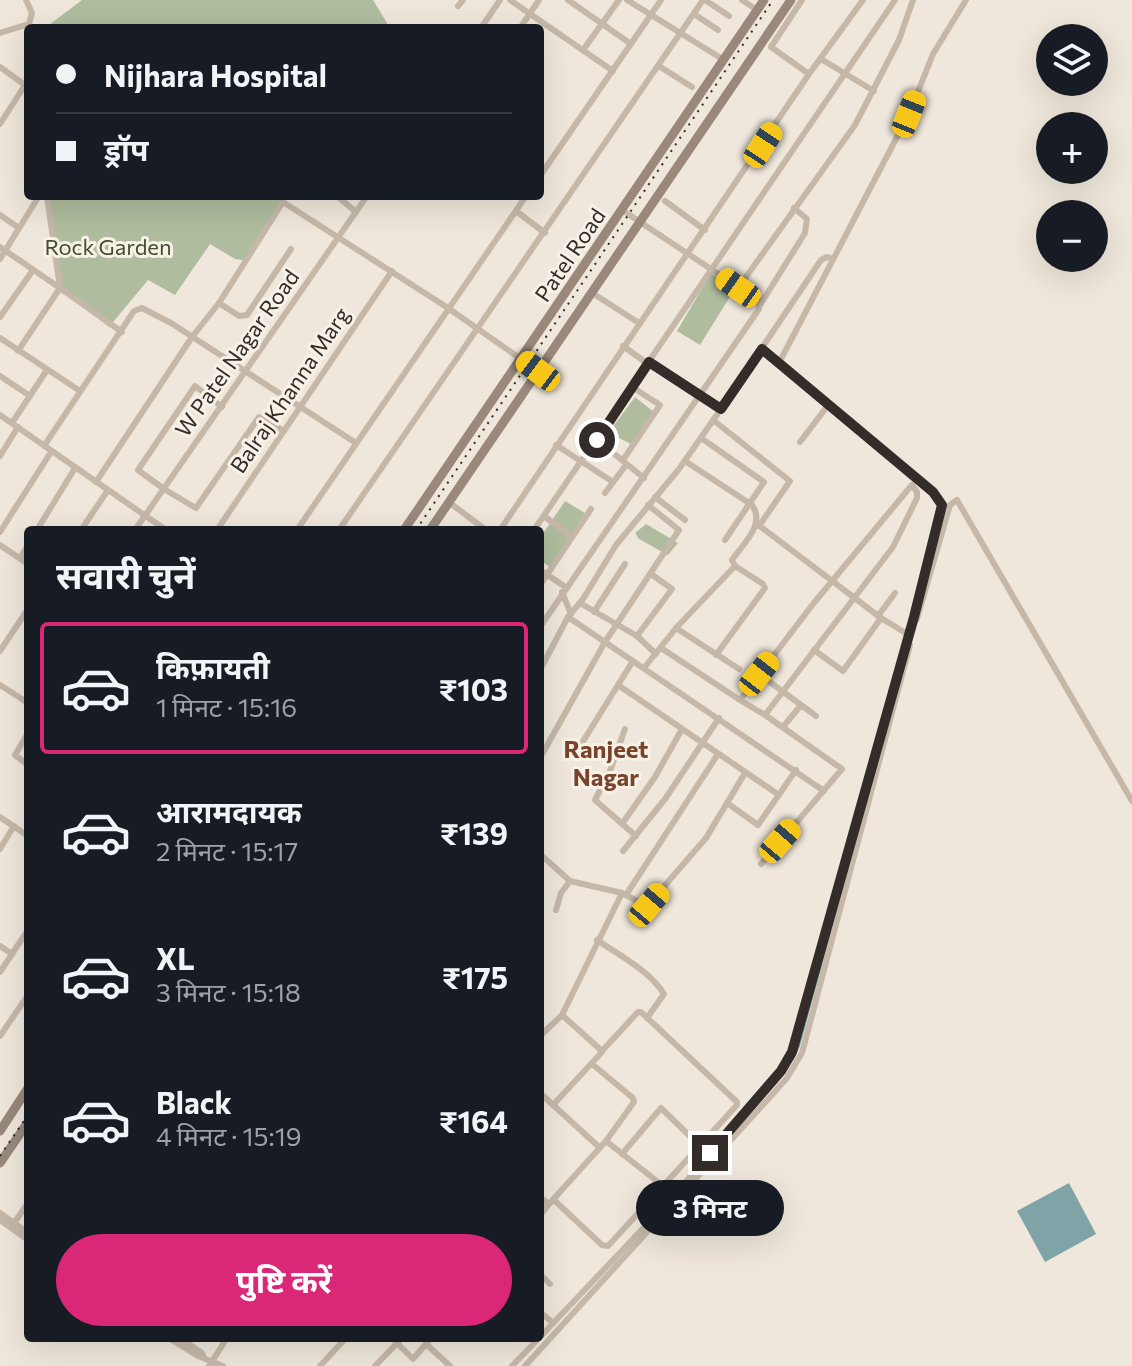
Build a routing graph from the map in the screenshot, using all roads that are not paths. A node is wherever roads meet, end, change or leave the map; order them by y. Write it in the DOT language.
graph roads {
  1 [pos="26,0"];
  2 [pos="500,0"];
  3 [pos="510,0"];
  4 [pos="539,0"];
  5 [pos="568,0"];
  6 [pos="619,0"];
  7 [pos="627,0"];
  8 [pos="661,0"];
  9 [pos="704,0"];
  10 [pos="742,0"];
  11 [pos="764,0"];
  12 [pos="791,0"];
  13 [pos="802,0"];
  14 [pos="863,0"];
  15 [pos="895,0"];
  16 [pos="913,0"];
  17 [pos="966,0"];
  18 [pos="757,10"];
  19 [pos="530,14"];
  20 [pos="694,14"];
  21 [pos="729,16"];
  22 [pos="651,17"];
  23 [pos="602,23"];
  24 [pos="29,24"];
  25 [pos="484,24"];
  26 [pos="523,24"];
  27 [pos="24,28"];
  28 [pos="718,30"];
  29 [pos="0,33"];
  30 [pos="680,34"];
  31 [pos="631,44"];
  32 [pos="583,50"];
  33 [pos="821,59"];
  34 [pos="724,60"];
  35 [pos="659,66"];
  36 [pos="1,69"];
  37 [pos="613,71"];
  38 [pos="809,74"];
  39 [pos="845,74"];
  40 [pos="24,84"];
  41 [pos="24,87"];
  42 [pos="692,87"];
  43 [pos="874,91"];
  44 [pos="0,124"];
  45 [pos="544,170"];
  46 [pos="36,200"];
  47 [pos="48,200"];
  48 [pos="342,200"];
  49 [pos="364,200"];
  50 [pos="523,200"];
  51 [pos="665,201"];
  52 [pos="794,208"];
  53 [pos="622,210"];
  54 [pos="516,211"];
  55 [pos="356,212"];
  56 [pos="0,215"];
  57 [pos="640,223"];
  58 [pos="19,228"];
  59 [pos="705,230"];
  60 [pos="545,233"];
  61 [pos="340,236"];
  62 [pos="3,249"];
  63 [pos="291,249"];
  64 [pos="687,253"];
  65 [pos="0,259"];
  66 [pos="833,259"];
  67 [pos="711,269"];
  68 [pos="33,270"];
  69 [pos="392,271"];
  70 [pos="60,288"];
  71 [pos="738,288"];
  72 [pos="597,296"];
  73 [pos="219,303"];
  74 [pos="760,305"];
  75 [pos="448,308"];
  76 [pos="0,317"];
  77 [pos="639,323"];
  78 [pos="479,328"];
  79 [pos="122,332"];
  80 [pos="192,337"];
  81 [pos="0,338"];
  82 [pos="623,346"];
  83 [pos="762,349"];
  84 [pos="18,351"];
  85 [pos="522,359"];
  86 [pos="780,361"];
  87 [pos="649,363"];
  88 [pos="47,370"];
  89 [pos="538,371"];
  90 [pos="246,373"];
  91 [pos="0,376"];
  92 [pos="632,387"];
  93 [pos="80,391"];
  94 [pos="701,395"];
  95 [pos="30,396"];
  96 [pos="829,404"];
  97 [pos="300,406"];
  98 [pos="222,407"];
  99 [pos="721,409"];
  100 [pos="0,415"];
  101 [pos="713,420"];
  102 [pos="15,425"];
  103 [pos="284,431"];
  104 [pos="701,438"];
  105 [pos="597,440"];
  106 [pos="800,442"];
  107 [pos="356,443"];
  108 [pos="556,445"];
  109 [pos="44,446"];
  110 [pos="51,452"];
  111 [pos="0,456"];
  112 [pos="685,461"];
  113 [pos="582,462"];
  114 [pos="625,463"];
  115 [pos="75,468"];
  116 [pos="644,478"];
  117 [pos="917,478"];
  118 [pos="96,482"];
  119 [pos="613,482"];
  120 [pos="911,486"];
  121 [pos="164,489"];
  122 [pos="108,490"];
  123 [pos="605,493"];
  124 [pos="655,497"];
  125 [pos="750,504"];
  126 [pos="648,505"];
  127 [pos="454,506"];
  128 [pos="591,509"];
  129 [pos="145,516"];
  130 [pos="544,516"];
  131 [pos="685,520"];
  132 [pos="758,525"];
  133 [pos="39,526"];
  134 [pos="84,526"];
  135 [pos="138,526"];
  136 [pos="160,526"];
  137 [pos="220,526"];
  138 [pos="300,526"];
  139 [pos="342,526"];
  140 [pos="407,526"];
  141 [pos="433,526"];
  142 [pos="481,526"];
  143 [pos="503,526"];
  144 [pos="537,526"];
  145 [pos="0,532"];
  146 [pos="572,537"];
  147 [pos="725,540"];
  148 [pos="0,545"];
  149 [pos="24,552"];
  150 [pos="20,558"];
  151 [pos="24,561"];
  152 [pos="625,564"];
  153 [pos="735,566"];
  154 [pos="544,571"];
  155 [pos="544,573"];
  156 [pos="651,574"];
  157 [pos="833,580"];
  158 [pos="564,590"];
  159 [pos="895,593"];
  160 [pos="854,598"];
  161 [pos="580,603"];
  162 [pos="594,612"];
  163 [pos="24,615"];
  164 [pos="569,616"];
  165 [pos="879,617"];
  166 [pos="544,621"];
  167 [pos="617,625"];
  168 [pos="676,628"];
  169 [pos="904,632"];
  170 [pos="637,636"];
  171 [pos="605,642"];
  172 [pos="814,650"];
  173 [pos="0,651"];
  174 [pos="658,651"];
  175 [pos="544,655"];
  176 [pos="716,655"];
  177 [pos="547,657"];
  178 [pos="633,661"];
  179 [pos="544,663"];
  180 [pos="644,668"];
  181 [pos="739,669"];
  182 [pos="759,674"];
  183 [pos="0,685"];
  184 [pos="618,685"];
  185 [pos="783,691"];
  186 [pos="24,700"];
  187 [pos="740,700"];
  188 [pos="801,705"];
  189 [pos="765,715"];
  190 [pos="816,716"];
  191 [pos="719,718"];
  192 [pos="783,727"];
  193 [pos="625,729"];
  194 [pos="682,729"];
  195 [pos="24,740"];
  196 [pos="582,743"];
  197 [pos="702,743"];
  198 [pos="544,751"];
  199 [pos="718,754"];
  200 [pos="24,762"];
  201 [pos="796,770"];
  202 [pos="745,773"];
  203 [pos="824,791"];
  204 [pos="779,795"];
  205 [pos="1132,801"];
  206 [pos="727,803"];
  207 [pos="0,817"];
  208 [pos="622,824"];
  209 [pos="14,826"];
  210 [pos="24,833"];
  211 [pos="636,836"];
  212 [pos="0,849"];
  213 [pos="623,851"];
  214 [pos="544,858"];
  215 [pos="761,864"];
  216 [pos="570,881"];
  217 [pos="624,894"];
  218 [pos="556,910"];
  219 [pos="24,936"];
  220 [pos="597,940"];
  221 [pos="0,946"];
  222 [pos="12,954"];
  223 [pos="0,972"];
  224 [pos="24,1001"];
  225 [pos="562,1015"];
  226 [pos="647,1018"];
  227 [pos="544,1022"];
  228 [pos="550,1026"];
  229 [pos="544,1032"];
  230 [pos="0,1036"];
  231 [pos="602,1051"];
  232 [pos="592,1064"];
  233 [pos="24,1094"];
  234 [pos="544,1097"];
  235 [pos="553,1105"];
  236 [pos="1,1127"];
  237 [pos="24,1128"];
  238 [pos="606,1141"];
  239 [pos="700,1146"];
  240 [pos="599,1147"];
  241 [pos="622,1154"];
  242 [pos="0,1163"];
  243 [pos="664,1185"];
  244 [pos="544,1199"];
  245 [pos="551,1202"];
  246 [pos="24,1209"];
  247 [pos="544,1210"];
  248 [pos="0,1213"];
  249 [pos="0,1220"];
  250 [pos="14,1223"];
  251 [pos="24,1230"];
  252 [pos="24,1237"];
  253 [pos="544,1278"];
  254 [pos="550,1284"];
  255 [pos="544,1315"];
  256 [pos="553,1323"];
  257 [pos="544,1333"];
  258 [pos="175,1342"];
  259 [pos="186,1342"];
  260 [pos="224,1342"];
  261 [pos="342,1342"];
  262 [pos="396,1342"];
  263 [pos="399,1342"];
  264 [pos="427,1342"];
  265 [pos="429,1342"];
  266 [pos="536,1342"];
  267 [pos="204,1357"];
  268 [pos="210,1364"];
  269 [pos="379,1365"];
  270 [pos="223,1366"];
  271 [pos="321,1366"];
  272 [pos="450,1366"];
  273 [pos="512,1366"];
  274 [pos="525,1366"];
  1 -- 24 [label="street"];
  2 -- 25 [label="street"];
  3 -- 19 [label="street"];
  4 -- 19 [label="street"];
  5 -- 23 [label="street"];
  6 -- 23 [label="street"];
  7 -- 22 [label="street"];
  8 -- 22 [label="street"];
  9 -- 20 [label="street"];
  9 -- 21 [label="street"];
  10 -- 18 [label="street"];
  11 -- 18 [label="main road, Patel Road"];
  12 -- 57 [label="main road, Patel Road"];
  13 -- 38 [label="street"];
  14 -- 33 [label="street"];
  15 -- 39 [label="street"];
  16 -- 43 [label="street"];
  17 -- 66 [label="street"];
  18 -- 34 [label="main road, Patel Road"];
  19 -- 26 [label="street"];
  19 -- 32 [label="street"];
  20 -- 28 [label="street"];
  20 -- 30 [label="street"];
  22 -- 30 [label="street"];
  22 -- 31 [label="street"];
  23 -- 31 [label="street"];
  23 -- 32 [label="street"];
  27 -- 29 [label="street"];
  30 -- 34 [label="street"];
  30 -- 35 [label="street"];
  31 -- 37 [label="street"];
  32 -- 37 [label="street"];
  33 -- 38 [label="street"];
  33 -- 39 [label="street"];
  34 -- 53 [label="main road, Patel Road"];
  35 -- 42 [label="street"];
  35 -- 60 [label="street"];
  36 -- 40 [label="street"];
  37 -- 45 [label="street"];
  38 -- 59 [label="street"];
  39 -- 43 [label="street"];
  39 -- 67 [label="street"];
  41 -- 44 [label="street"];
  43 -- 52 [label="street"];
  46 -- 58 [label="street"];
  47 -- 70 [label="street"];
  48 -- 55 [label="street"];
  49 -- 55 [label="street, W Patel Nagar Road"];
  50 -- 54 [label="street"];
  51 -- 59 [label="street"];
  52 -- 71 [label="street"];
  52 -- 74 [label="street"];
  53 -- 57 [label="street"];
  53 -- 85 [label="main road, Patel Road"];
  54 -- 60 [label="street"];
  54 -- 75 [label="street"];
  55 -- 61 [label="street, W Patel Nagar Road"];
  56 -- 58 [label="street"];
  57 -- 64 [label="street"];
  57 -- 89 [label="main road, Patel Road"];
  58 -- 62 [label="street"];
  59 -- 64 [label="street"];
  60 -- 78 [label="street"];
  61 -- 69 [label="street"];
  61 -- 73 [label="street"];
  61 -- 90 [label="street, W Patel Nagar Road"];
  62 -- 65 [label="street"];
  62 -- 68 [label="street"];
  63 -- 73 [label="street"];
  64 -- 67 [label="street"];
  64 -- 77 [label="street"];
  66 -- 83 [label="street"];
  66 -- 86 [label="street"];
  67 -- 71 [label="street"];
  67 -- 87 [label="street"];
  68 -- 70 [label="street"];
  68 -- 76 [label="street"];
  69 -- 75 [label="street"];
  69 -- 97 [label="street, Balraj Khanna Marg"];
  70 -- 79 [label="street"];
  70 -- 84 [label="street"];
  71 -- 74 [label="street"];
  72 -- 77 [label="street"];
  73 -- 80 [label="street"];
  74 -- 94 [label="street"];
  75 -- 78 [label="street"];
  75 -- 107 [label="street"];
  77 -- 82 [label="street"];
  78 -- 85 [label="street"];
  78 -- 139 [label="street"];
  79 -- 80 [label="street"];
  79 -- 93 [label="street"];
  80 -- 90 [label="street"];
  80 -- 118 [label="street"];
  81 -- 84 [label="street"];
  82 -- 87 [label="street"];
  82 -- 108 [label="street"];
  83 -- 86 [label="street"];
  83 -- 99 [label="street"];
  84 -- 88 [label="street"];
  85 -- 89 [label="street"];
  85 -- 140 [label="main road, Patel Road"];
  86 -- 96 [label="street"];
  87 -- 92 [label="street"];
  87 -- 94 [label="street"];
  88 -- 93 [label="street"];
  88 -- 95 [label="street"];
  89 -- 141 [label="main road, Patel Road"];
  90 -- 97 [label="street"];
  90 -- 98 [label="street, W Patel Nagar Road"];
  91 -- 95 [label="street"];
  92 -- 105 [label="street"];
  92 -- 114 [label="street"];
  93 -- 109 [label="street"];
  94 -- 99 [label="street"];
  94 -- 116 [label="street"];
  95 -- 102 [label="street"];
  96 -- 106 [label="street"];
  96 -- 117 [label="street"];
  97 -- 103 [label="street, Balraj Khanna Marg"];
  97 -- 107 [label="street"];
  98 -- 121 [label="street, W Patel Nagar Road"];
  98 -- 121 [label="street"];
  99 -- 101 [label="street"];
  100 -- 102 [label="street"];
  101 -- 104 [label="street"];
  101 -- 132 [label="street"];
  102 -- 109 [label="street"];
  102 -- 111 [label="street"];
  103 -- 121 [label="street"];
  103 -- 137 [label="street, Balraj Khanna Marg"];
  104 -- 112 [label="street"];
  104 -- 125 [label="street"];
  105 -- 113 [label="street"];
  105 -- 114 [label="street"];
  107 -- 138 [label="street"];
  108 -- 113 [label="street"];
  108 -- 143 [label="street"];
  109 -- 110 [label="street"];
  110 -- 115 [label="street"];
  110 -- 145 [label="street"];
  112 -- 124 [label="street"];
  112 -- 125 [label="street"];
  113 -- 119 [label="street"];
  113 -- 130 [label="street"];
  114 -- 116 [label="street"];
  114 -- 119 [label="street"];
  115 -- 118 [label="street"];
  115 -- 133 [label="street"];
  116 -- 158 [label="street"];
  117 -- 120 [label="street"];
  117 -- 256 [label="street"];
  118 -- 122 [label="street"];
  119 -- 123 [label="street"];
  120 -- 157 [label="street"];
  120 -- 160 [label="street"];
  121 -- 129 [label="street, W Patel Nagar Road"];
  122 -- 129 [label="street"];
  122 -- 134 [label="street"];
  124 -- 126 [label="street"];
  124 -- 131 [label="street"];
  125 -- 132 [label="street"];
  125 -- 147 [label="street"];
  126 -- 156 [label="street"];
  126 -- 161 [label="street"];
  127 -- 142 [label="street"];
  128 -- 146 [label="street"];
  129 -- 135 [label="street, W Patel Nagar Road"];
  129 -- 136 [label="street"];
  130 -- 144 [label="street"];
  130 -- 146 [label="street"];
  132 -- 153 [label="street"];
  132 -- 157 [label="street"];
  146 -- 154 [label="street"];
  148 -- 150 [label="street"];
  149 -- 150 [label="street"];
  150 -- 151 [label="street"];
  152 -- 162 [label="street"];
  153 -- 168 [label="street"];
  153 -- 176 [label="street"];
  155 -- 158 [label="street"];
  156 -- 167 [label="street"];
  156 -- 170 [label="street"];
  157 -- 160 [label="street"];
  157 -- 182 [label="street"];
  158 -- 164 [label="street"];
  158 -- 166 [label="street"];
  159 -- 165 [label="street"];
  160 -- 165 [label="street"];
  160 -- 172 [label="street"];
  161 -- 162 [label="street"];
  161 -- 164 [label="street"];
  162 -- 167 [label="street"];
  163 -- 173 [label="street"];
  164 -- 171 [label="street"];
  164 -- 177 [label="street"];
  165 -- 169 [label="street"];
  165 -- 172 [label="street"];
  167 -- 170 [label="street"];
  167 -- 171 [label="street"];
  168 -- 174 [label="street"];
  168 -- 176 [label="street"];
  170 -- 174 [label="street"];
  171 -- 178 [label="street"];
  171 -- 198 [label="street"];
  172 -- 185 [label="street"];
  174 -- 180 [label="street"];
  174 -- 187 [label="street"];
  175 -- 177 [label="street"];
  176 -- 181 [label="street"];
  177 -- 179 [label="street"];
  178 -- 180 [label="street"];
  178 -- 184 [label="street"];
  180 -- 191 [label="street"];
  182 -- 185 [label="street"];
  182 -- 187 [label="street"];
  183 -- 186 [label="street"];
  184 -- 194 [label="street"];
  184 -- 196 [label="street"];
  185 -- 188 [label="street"];
  185 -- 189 [label="street"];
  187 -- 189 [label="street"];
  188 -- 190 [label="street"];
  188 -- 192 [label="street"];
  189 -- 192 [label="street"];
  191 -- 197 [label="street"];
  191 -- 201 [label="street"];
  192 -- 203 [label="street"];
  193 -- 208 [label="street"];
  194 -- 197 [label="street"];
  194 -- 208 [label="street"];
  195 -- 200 [label="street"];
  197 -- 199 [label="street"];
  197 -- 211 [label="street"];
  199 -- 202 [label="street"];
  199 -- 217 [label="street"];
  201 -- 203 [label="street"];
  201 -- 204 [label="street"];
  202 -- 204 [label="street"];
  202 -- 206 [label="street"];
  203 -- 215 [label="street"];
  204 -- 206 [label="street"];
  205 -- 274 [label="street"];
  206 -- 217 [label="street"];
  207 -- 209 [label="street"];
  208 -- 211 [label="street"];
  209 -- 210 [label="street"];
  209 -- 212 [label="street"];
  211 -- 213 [label="street"];
  214 -- 216 [label="street"];
  216 -- 217 [label="street"];
  216 -- 218 [label="street"];
  217 -- 220 [label="street"];
  219 -- 222 [label="street"];
  220 -- 225 [label="street"];
  220 -- 226 [label="street"];
  221 -- 222 [label="street"];
  222 -- 223 [label="street"];
  224 -- 230 [label="street"];
  225 -- 228 [label="street"];
  225 -- 231 [label="street"];
  226 -- 231 [label="street"];
  226 -- 239 [label="street"];
  227 -- 228 [label="street"];
  228 -- 229 [label="street"];
  231 -- 232 [label="street"];
  232 -- 235 [label="street"];
  232 -- 238 [label="street"];
  233 -- 236 [label="main road"];
  234 -- 235 [label="street"];
  235 -- 240 [label="street"];
  237 -- 242 [label="main road"];
  238 -- 240 [label="street"];
  238 -- 241 [label="street"];
  239 -- 241 [label="street"];
  239 -- 243 [label="street"];
  240 -- 245 [label="street"];
  241 -- 243 [label="street"];
  243 -- 245 [label="street"];
  244 -- 245 [label="street"];
  245 -- 247 [label="street"];
  246 -- 250 [label="street"];
  248 -- 250 [label="street"];
  249 -- 252 [label="street"];
  250 -- 251 [label="street"];
  253 -- 254 [label="street"];
  255 -- 256 [label="street"];
  256 -- 257 [label="street"];
  258 -- 267 [label="street"];
  259 -- 267 [label="street"];
  260 -- 268 [label="street"];
  261 -- 271 [label="street"];
  262 -- 269 [label="street"];
  263 -- 264 [label="street"];
  265 -- 272 [label="street"];
  266 -- 273 [label="street"];
  267 -- 268 [label="street"];
  268 -- 270 [label="street"];
}
